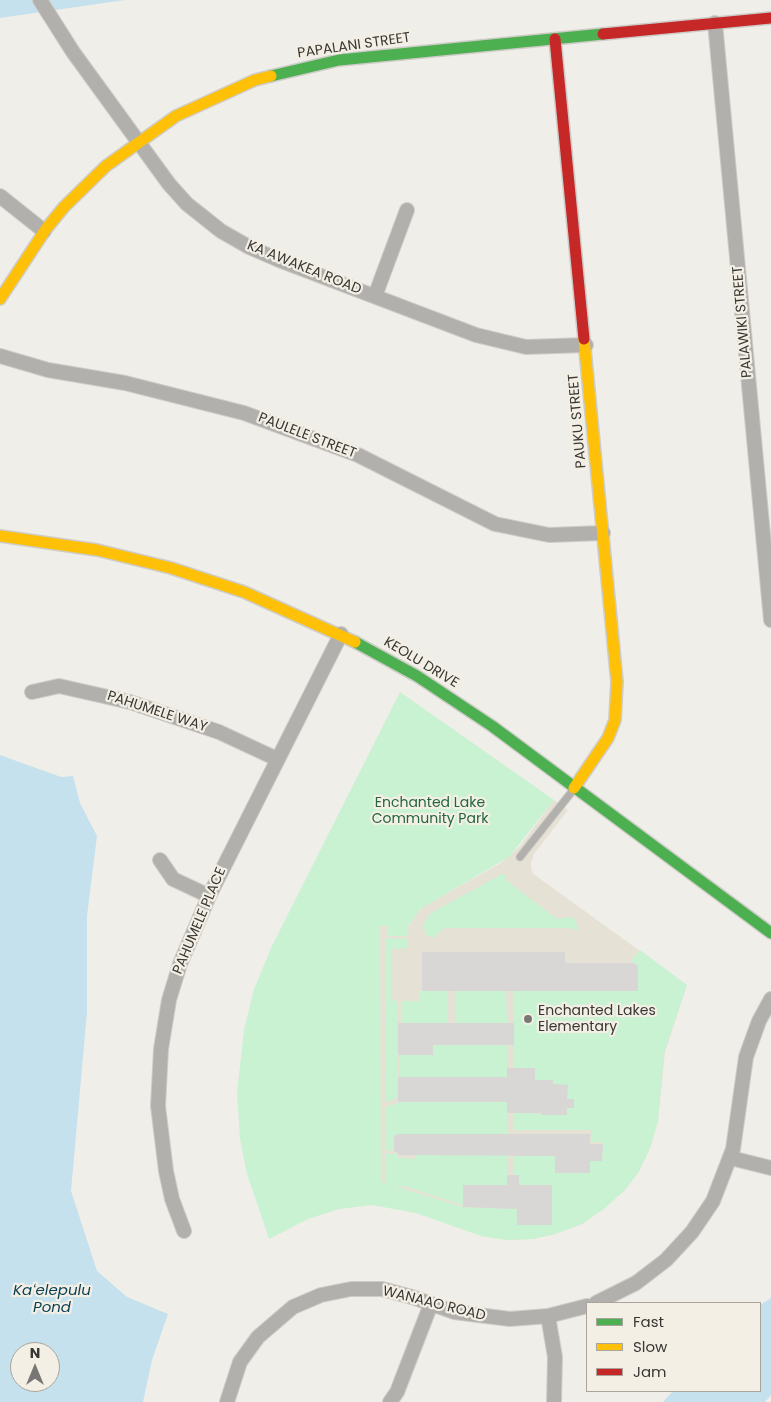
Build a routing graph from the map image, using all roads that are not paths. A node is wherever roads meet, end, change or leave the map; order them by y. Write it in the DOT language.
graph roads {
  1 [pos="40,0"];
  2 [pos="771,18"];
  3 [pos="715,24"];
  4 [pos="554,39"];
  5 [pos="138,141"];
  6 [pos="0,196"];
  7 [pos="406,210"];
  8 [pos="44,231"];
  9 [pos="375,296"];
  10 [pos="0,299"];
  11 [pos="586,345"];
  12 [pos="0,356"];
  13 [pos="603,533"];
  14 [pos="0,536"];
  15 [pos="771,620"];
  16 [pos="341,634"];
  17 [pos="32,692"];
  18 [pos="277,759"];
  19 [pos="574,788"];
  20 [pos="520,857"];
  21 [pos="160,860"];
  22 [pos="208,896"];
  23 [pos="771,934"];
  24 [pos="771,999"];
  25 [pos="731,1158"];
  26 [pos="771,1168"];
  27 [pos="184,1231"];
  28 [pos="598,1302"];
  29 [pos="432,1304"];
  30 [pos="586,1306"];
  31 [pos="548,1316"];
  32 [pos="227,1402"];
  33 [pos="390,1402"];
  34 [pos="554,1402"];
  1 -- 5 [label="street, KA AWAKEA ROAD"];
  2 -- 3 [label="street, PAPALANI STREET"];
  3 -- 4 [label="street, PAPALANI STREET"];
  3 -- 15 [label="street, PALAWIKI STREET"];
  4 -- 5 [label="street, PAPALANI STREET"];
  4 -- 11 [label="street, PAUKU STREET"];
  5 -- 8 [label="street, PAPALANI STREET"];
  5 -- 9 [label="street, KA AWAKEA ROAD"];
  6 -- 8 [label="street"];
  7 -- 9 [label="street"];
  8 -- 10 [label="street, PAPALANI STREET"];
  9 -- 11 [label="street, KA AWAKEA ROAD"];
  11 -- 13 [label="street, PAUKU STREET"];
  12 -- 13 [label="street, PAULELE STREET"];
  13 -- 19 [label="street, PAUKU STREET"];
  14 -- 16 [label="street, KEOLU DRIVE"];
  16 -- 18 [label="street, PAHUMELE PLACE"];
  16 -- 19 [label="street, KEOLU DRIVE"];
  17 -- 18 [label="street, PAHUMELE WAY"];
  18 -- 22 [label="street, PAHUMELE PLACE"];
  19 -- 20 [label="lane"];
  19 -- 23 [label="street, KEOLU DRIVE"];
  21 -- 22 [label="street"];
  22 -- 27 [label="street, PAHUMELE PLACE"];
  24 -- 25 [label="street"];
  25 -- 26 [label="street"];
  25 -- 28 [label="street"];
  29 -- 31 [label="street, WANAAO ROAD"];
  29 -- 32 [label="street, WANAAO ROAD"];
  29 -- 33 [label="street"];
  30 -- 31 [label="street, WANAAO ROAD"];
  31 -- 34 [label="street"];
}
